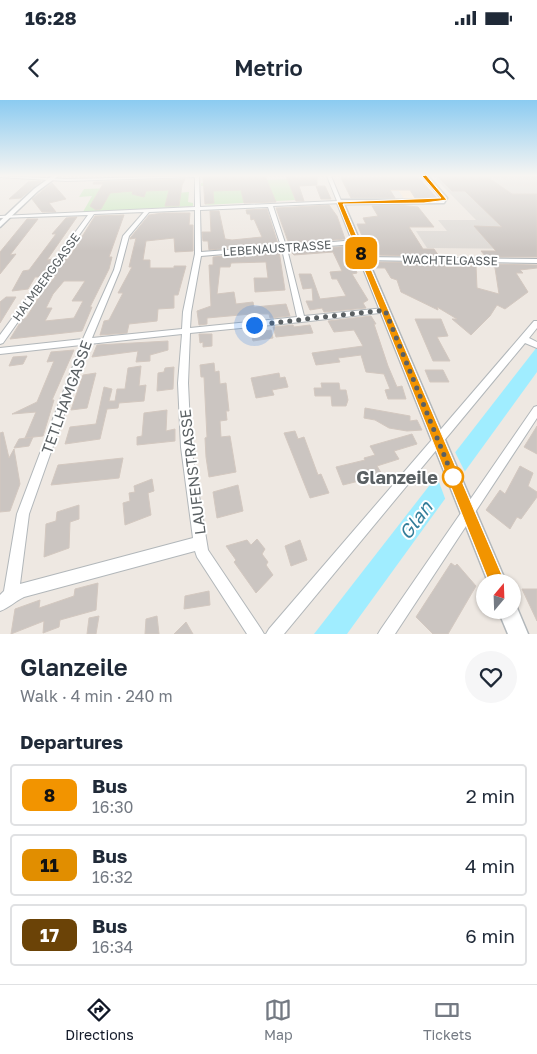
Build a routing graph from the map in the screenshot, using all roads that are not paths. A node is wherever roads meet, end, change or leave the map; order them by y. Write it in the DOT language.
graph roads {
  1 [pos="26,201"];
  2 [pos="196,201"];
  3 [pos="443,201"];
  4 [pos="340,202"];
  5 [pos="270,204"];
  6 [pos="196,208"];
  7 [pos="148,210"];
  8 [pos="92,213"];
  9 [pos="8,216"];
  10 [pos="0,217"];
  11 [pos="0,225"];
  12 [pos="356,242"];
  13 [pos="284,248"];
  14 [pos="198,254"];
  15 [pos="363,259"];
  16 [pos="537,261"];
  17 [pos="385,310"];
  18 [pos="301,320"];
  19 [pos="537,323"];
  20 [pos="185,333"];
  21 [pos="0,341"];
  22 [pos="531,342"];
  23 [pos="85,343"];
  24 [pos="0,352"];
  25 [pos="537,410"];
  26 [pos="439,444"];
  27 [pos="466,507"];
  28 [pos="201,543"];
  29 [pos="494,574"];
  30 [pos="6,599"];
  31 [pos="512,619"];
  32 [pos="256,634"];
  33 [pos="274,634"];
  34 [pos="386,634"];
  35 [pos="518,634"];
  1 -- 9 [label="street"];
  2 -- 6 [label="street, LAUFENSTRASSE"];
  3 -- 4 [label="street"];
  4 -- 5 [label="street"];
  4 -- 12 [label="street"];
  5 -- 6 [label="street"];
  5 -- 13 [label="street"];
  6 -- 7 [label="street"];
  6 -- 14 [label="street, LAUFENSTRASSE"];
  7 -- 8 [label="street"];
  7 -- 23 [label="street, TETLHAMGASSE"];
  8 -- 9 [label="street"];
  8 -- 21 [label="street, HALMBERGGASSE"];
  9 -- 10 [label="street"];
  9 -- 11 [label="street"];
  12 -- 13 [label="street, LEBENAUSTRASSE"];
  12 -- 15 [label="street"];
  13 -- 14 [label="street, LEBENAUSTRASSE"];
  13 -- 18 [label="street"];
  14 -- 20 [label="street, LAUFENSTRASSE"];
  15 -- 16 [label="street, WACHTELGASSE"];
  15 -- 17 [label="street"];
  17 -- 18 [label="street"];
  17 -- 26 [label="street"];
  18 -- 20 [label="street"];
  19 -- 22 [label="street"];
  20 -- 23 [label="street"];
  20 -- 28 [label="street, LAUFENSTRASSE"];
  22 -- 26 [label="street"];
  23 -- 24 [label="street"];
  23 -- 30 [label="street, TETLHAMGASSE"];
  25 -- 27 [label="street"];
  26 -- 27 [label="street"];
  26 -- 33 [label="street"];
  27 -- 29 [label="street"];
  27 -- 34 [label="street"];
  28 -- 30 [label="street"];
  28 -- 32 [label="street, LAUFENSTRASSE"];
  31 -- 35 [label="street"];
}
